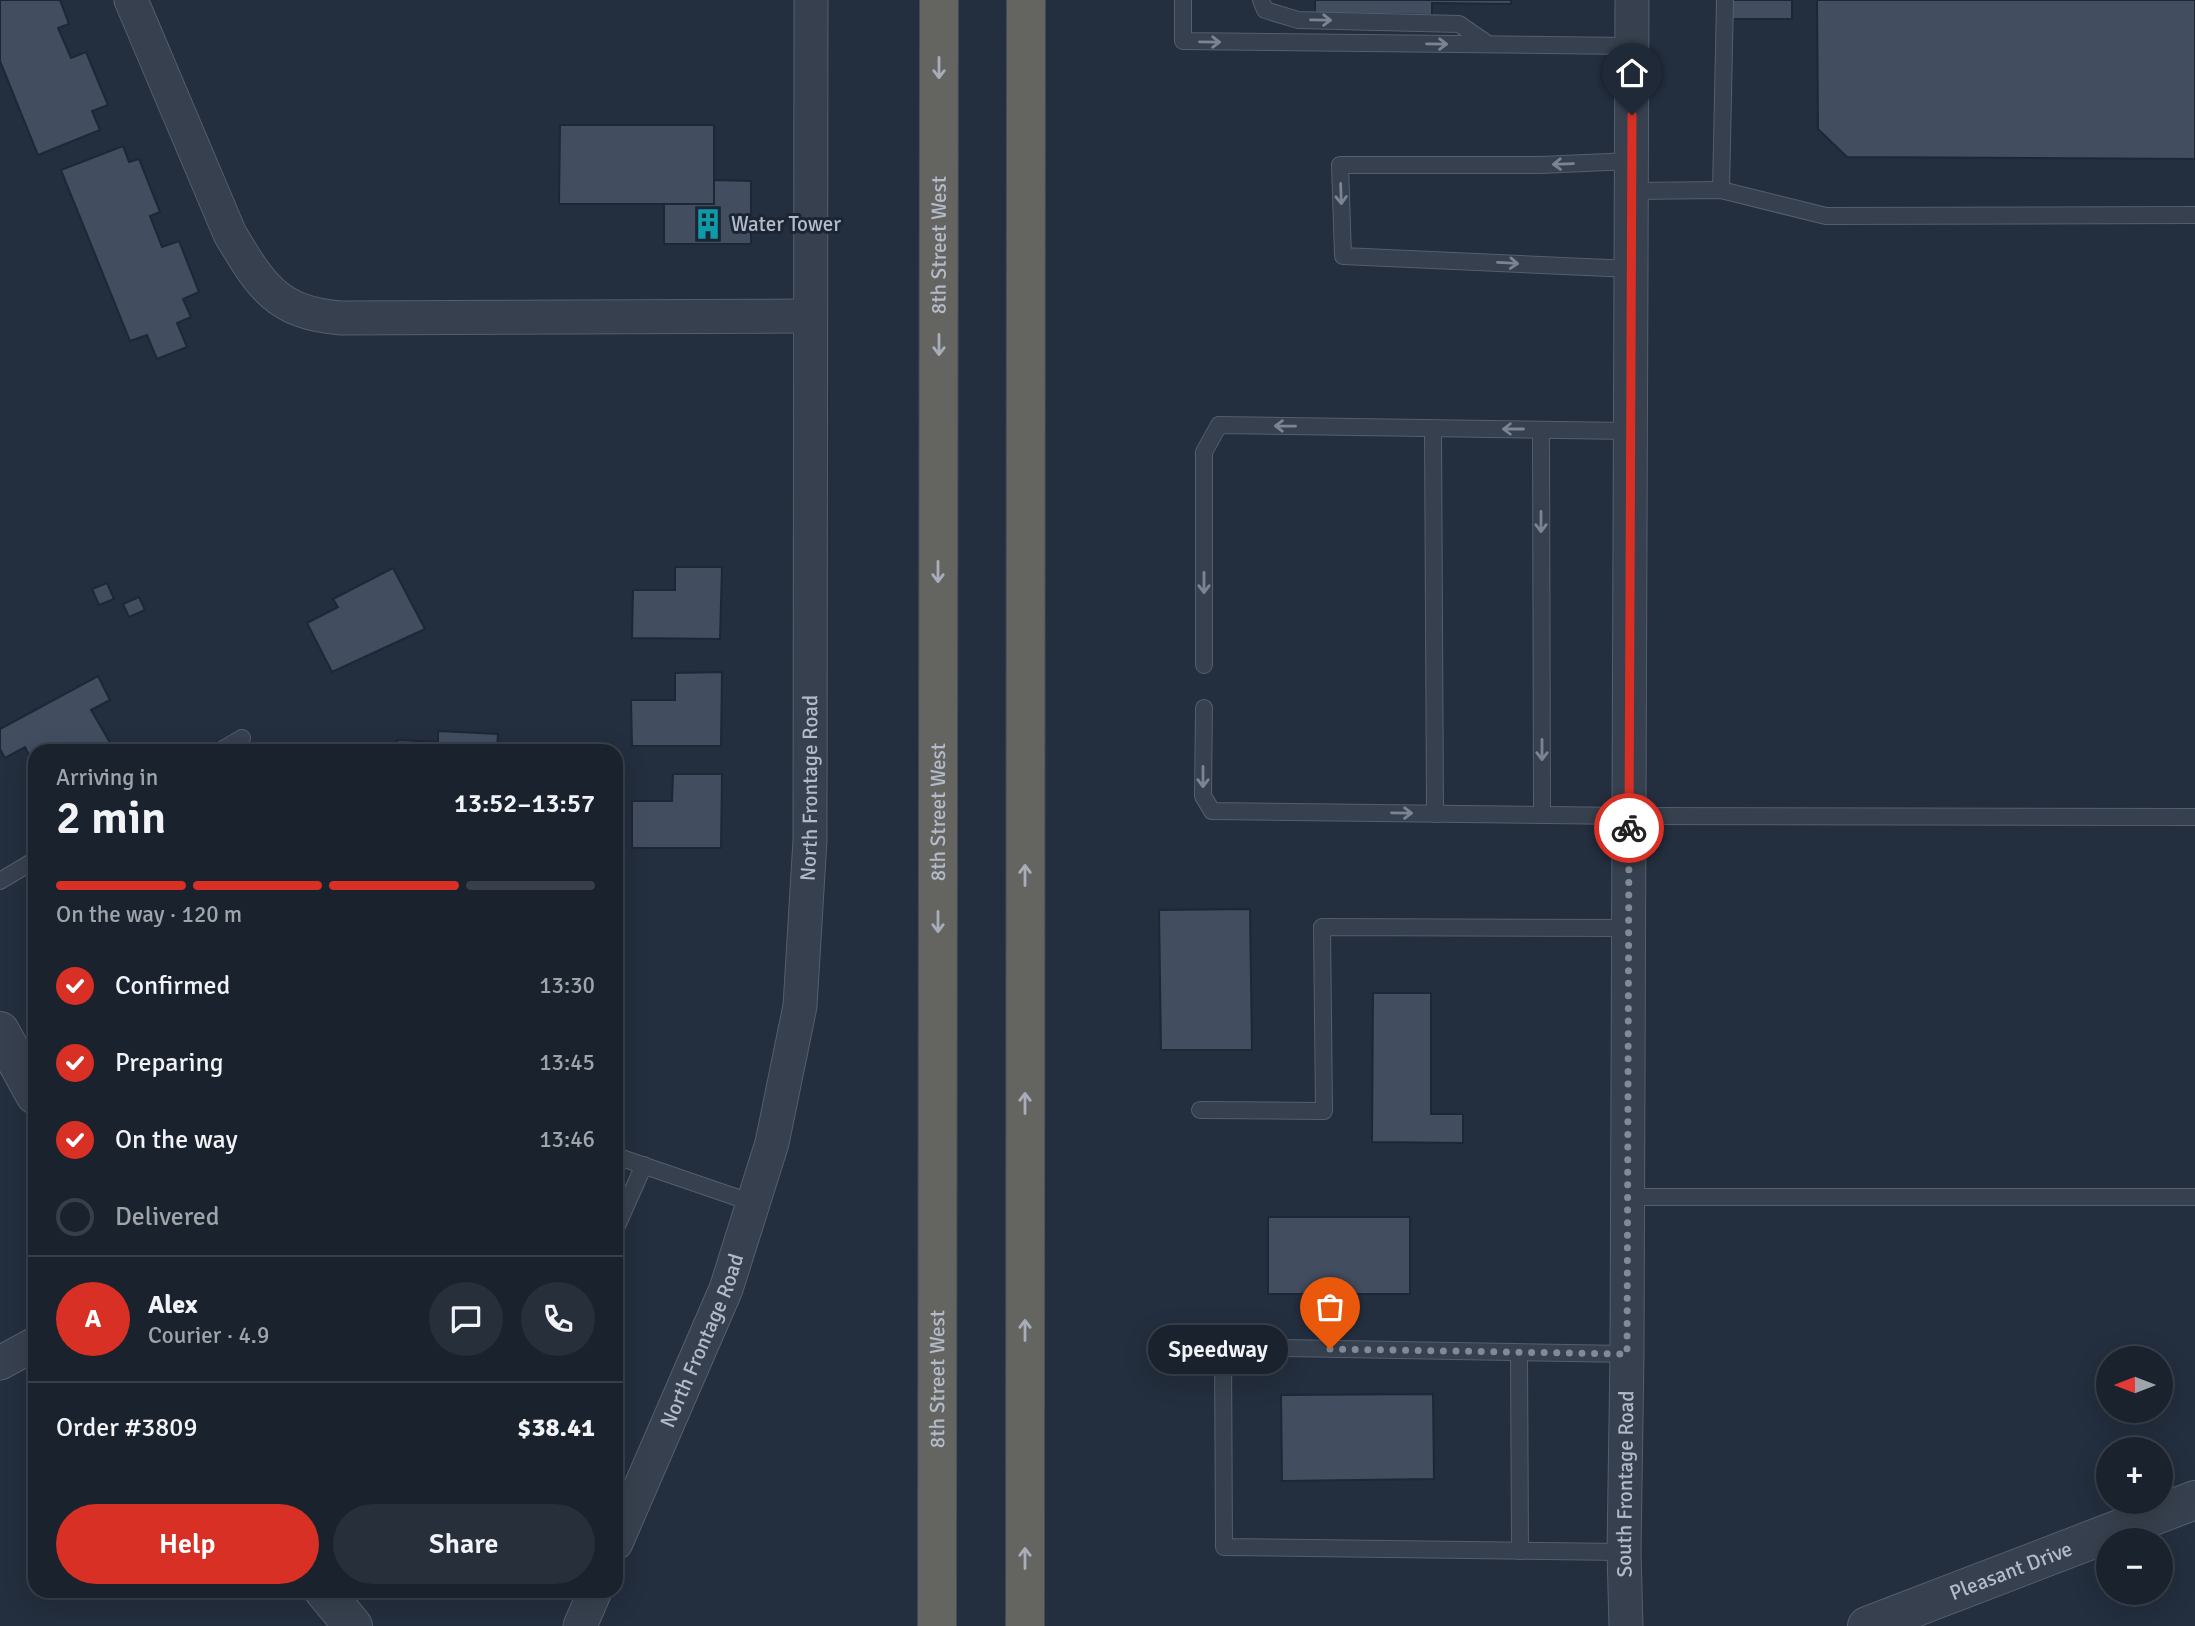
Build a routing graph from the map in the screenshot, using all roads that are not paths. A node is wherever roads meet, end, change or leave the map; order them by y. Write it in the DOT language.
graph roads {
  1 [pos="131,0"];
  2 [pos="811,0"];
  3 [pos="939,0"];
  4 [pos="1026,0"];
  5 [pos="1183,0"];
  6 [pos="1249,0"];
  7 [pos="1632,0"];
  8 [pos="1725,0"];
  9 [pos="1263,5"];
  10 [pos="1488,44"];
  11 [pos="1632,46"];
  12 [pos="1631,176"];
  13 [pos="1721,190"];
  14 [pos="2195,215"];
  15 [pos="1631,269"];
  16 [pos="810,316"];
  17 [pos="1433,429"];
  18 [pos="1541,430"];
  19 [pos="1630,431"];
  20 [pos="1204,665"];
  21 [pos="1204,708"];
  22 [pos="242,738"];
  23 [pos="232,744"];
  24 [pos="1435,814"];
  25 [pos="1542,815"];
  26 [pos="1629,816"];
  27 [pos="2195,817"];
  28 [pos="28,864"];
  29 [pos="0,881"];
  30 [pos="1628,928"];
  31 [pos="0,1031"];
  32 [pos="28,1082"];
  33 [pos="1200,1110"];
  34 [pos="623,1158"];
  35 [pos="644,1165"];
  36 [pos="1628,1197"];
  37 [pos="2195,1197"];
  38 [pos="753,1203"];
  39 [pos="623,1212"];
  40 [pos="28,1348"];
  41 [pos="1519,1353"];
  42 [pos="1627,1354"];
  43 [pos="0,1363"];
  44 [pos="2195,1500"];
  45 [pos="623,1527"];
  46 [pos="1520,1551"];
  47 [pos="1624,1552"];
  48 [pos="330,1598"];
  49 [pos="592,1598"];
  50 [pos="353,1626"];
  51 [pos="580,1626"];
  52 [pos="937,1626"];
  53 [pos="1025,1626"];
  54 [pos="1626,1626"];
  55 [pos="1867,1626"];
  1 -- 16 [label="street"];
  2 -- 16 [label="street, North Frontage Road"];
  3 -- 52 [label="highway, 8th Street West, one-way"];
  53 -- 4 [label="highway, one-way"];
  5 -- 10 [label="lane, one-way"];
  6 -- 9 [label="lane"];
  7 -- 11 [label="street, South Frontage Road"];
  8 -- 13 [label="lane"];
  9 -- 10 [label="lane, one-way"];
  10 -- 11 [label="lane"];
  11 -- 12 [label="street, South Frontage Road"];
  12 -- 13 [label="lane"];
  12 -- 15 [label="street, South Frontage Road"];
  12 -- 15 [label="lane, one-way"];
  13 -- 14 [label="lane"];
  15 -- 19 [label="street, South Frontage Road"];
  16 -- 38 [label="street, North Frontage Road"];
  18 -- 17 [label="lane, one-way"];
  17 -- 20 [label="lane, one-way"];
  17 -- 24 [label="lane"];
  18 -- 19 [label="lane"];
  18 -- 25 [label="lane, one-way"];
  19 -- 26 [label="street, South Frontage Road"];
  21 -- 24 [label="lane, one-way"];
  22 -- 23 [label="lane"];
  24 -- 25 [label="lane"];
  25 -- 26 [label="lane"];
  26 -- 27 [label="lane"];
  26 -- 30 [label="street, South Frontage Road"];
  28 -- 29 [label="lane"];
  30 -- 33 [label="lane"];
  30 -- 36 [label="street, South Frontage Road"];
  31 -- 32 [label="street"];
  34 -- 35 [label="lane"];
  35 -- 38 [label="lane"];
  35 -- 39 [label="lane"];
  36 -- 37 [label="lane"];
  36 -- 42 [label="street, South Frontage Road"];
  38 -- 45 [label="street, North Frontage Road"];
  40 -- 43 [label="street"];
  41 -- 42 [label="lane"];
  41 -- 46 [label="lane"];
  41 -- 46 [label="lane"];
  42 -- 47 [label="street, South Frontage Road"];
  44 -- 55 [label="street, Pleasant Drive"];
  46 -- 47 [label="lane"];
  47 -- 54 [label="street, South Frontage Road"];
  48 -- 50 [label="street"];
  49 -- 51 [label="street"];
}
